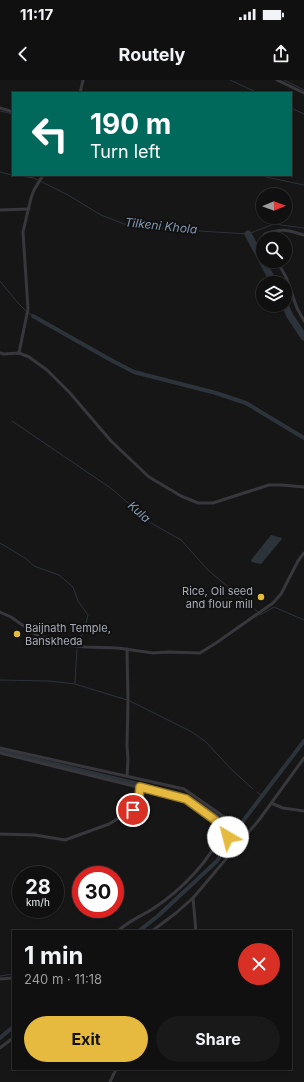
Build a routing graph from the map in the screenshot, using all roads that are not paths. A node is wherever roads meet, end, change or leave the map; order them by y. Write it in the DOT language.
graph roads {
  1 [pos="83,80"];
  2 [pos="277,80"];
  3 [pos="80,92"];
  4 [pos="304,93"];
  5 [pos="0,108"];
  6 [pos="12,112"];
  7 [pos="42,176"];
  8 [pos="29,209"];
  9 [pos="0,210"];
  10 [pos="272,232"];
  11 [pos="304,235"];
  12 [pos="281,268"];
  13 [pos="304,321"];
  14 [pos="0,353"];
  15 [pos="19,353"];
  16 [pos="304,487"];
  17 [pos="304,553"];
  18 [pos="0,612"];
  19 [pos="128,649"];
  20 [pos="0,748"];
  21 [pos="0,753"];
  22 [pos="304,758"];
  23 [pos="127,776"];
  24 [pos="140,787"];
  25 [pos="271,803"];
  26 [pos="304,811"];
  27 [pos="233,823"];
  28 [pos="224,830"];
  29 [pos="0,834"];
  30 [pos="238,845"];
  31 [pos="193,898"];
  32 [pos="120,930"];
  33 [pos="153,930"];
  34 [pos="196,930"];
  35 [pos="12,978"];
  36 [pos="0,979"];
  37 [pos="12,1039"];
  38 [pos="0,1048"];
  39 [pos="116,1070"];
  40 [pos="110,1082"];
  1 -- 3 [label="street"];
  2 -- 4 [label="street"];
  5 -- 6 [label="street"];
  7 -- 8 [label="street"];
  8 -- 9 [label="street"];
  8 -- 15 [label="street"];
  10 -- 11 [label="street"];
  12 -- 13 [label="street"];
  14 -- 15 [label="street"];
  15 -- 16 [label="street"];
  17 -- 19 [label="street"];
  18 -- 19 [label="street"];
  19 -- 23 [label="street"];
  20 -- 23 [label="street"];
  21 -- 24 [label="street"];
  22 -- 25 [label="street"];
  23 -- 27 [label="street"];
  24 -- 28 [label="street"];
  24 -- 29 [label="street"];
  25 -- 26 [label="street"];
  25 -- 30 [label="street"];
  28 -- 30 [label="street"];
  28 -- 32 [label="street"];
  30 -- 31 [label="street"];
  31 -- 33 [label="street"];
  31 -- 34 [label="street"];
  35 -- 36 [label="street"];
  37 -- 38 [label="street"];
  39 -- 40 [label="street"];
}
